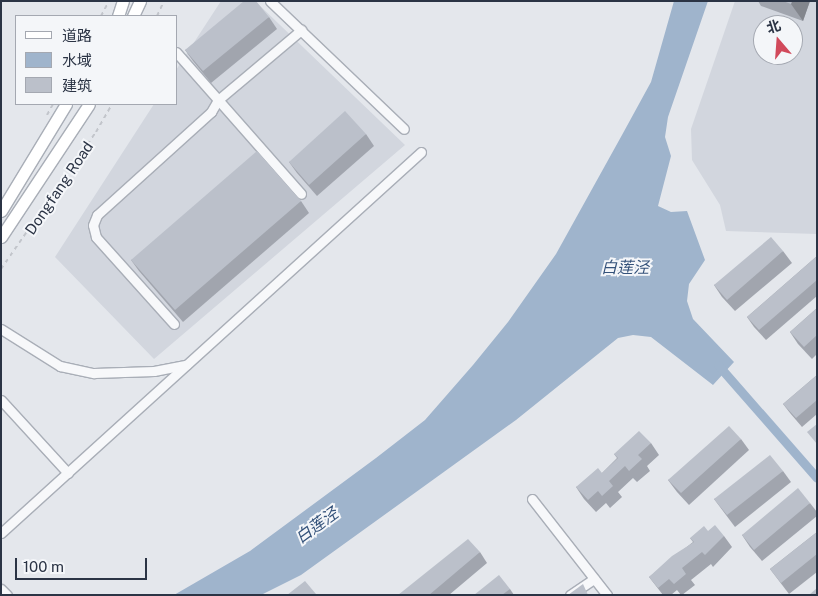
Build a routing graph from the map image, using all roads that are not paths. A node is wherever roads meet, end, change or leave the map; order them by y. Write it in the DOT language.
graph roads {
  1 [pos="123,1"];
  2 [pos="140,1"];
  3 [pos="270,1"];
  4 [pos="118,15"];
  5 [pos="134,15"];
  6 [pos="301,30"];
  7 [pos="178,54"];
  8 [pos="218,100"];
  9 [pos="65,105"];
  10 [pos="88,105"];
  11 [pos="404,129"];
  12 [pos="421,152"];
  13 [pos="300,194"];
  14 [pos="1,211"];
  15 [pos="1,237"];
  16 [pos="174,324"];
  17 [pos="1,329"];
  18 [pos="187,364"];
  19 [pos="1,400"];
  20 [pos="68,473"];
  21 [pos="532,499"];
  22 [pos="1,534"];
  23 [pos="594,579"];
  24 [pos="1,589"];
  25 [pos="7,595"];
  26 [pos="570,595"];
  27 [pos="607,595"];
  1 -- 4 [label="main road"];
  2 -- 5 [label="main road"];
  3 -- 6 [label="street"];
  6 -- 8 [label="street"];
  6 -- 11 [label="street"];
  7 -- 8 [label="street"];
  8 -- 13 [label="street"];
  8 -- 16 [label="street"];
  9 -- 14 [label="main road"];
  10 -- 15 [label="main road, Dongfang Road"];
  12 -- 18 [label="street"];
  17 -- 18 [label="street"];
  18 -- 20 [label="street"];
  19 -- 20 [label="street"];
  20 -- 22 [label="street"];
  21 -- 23 [label="street"];
  23 -- 26 [label="street"];
  23 -- 27 [label="street"];
  24 -- 25 [label="street"];
}
